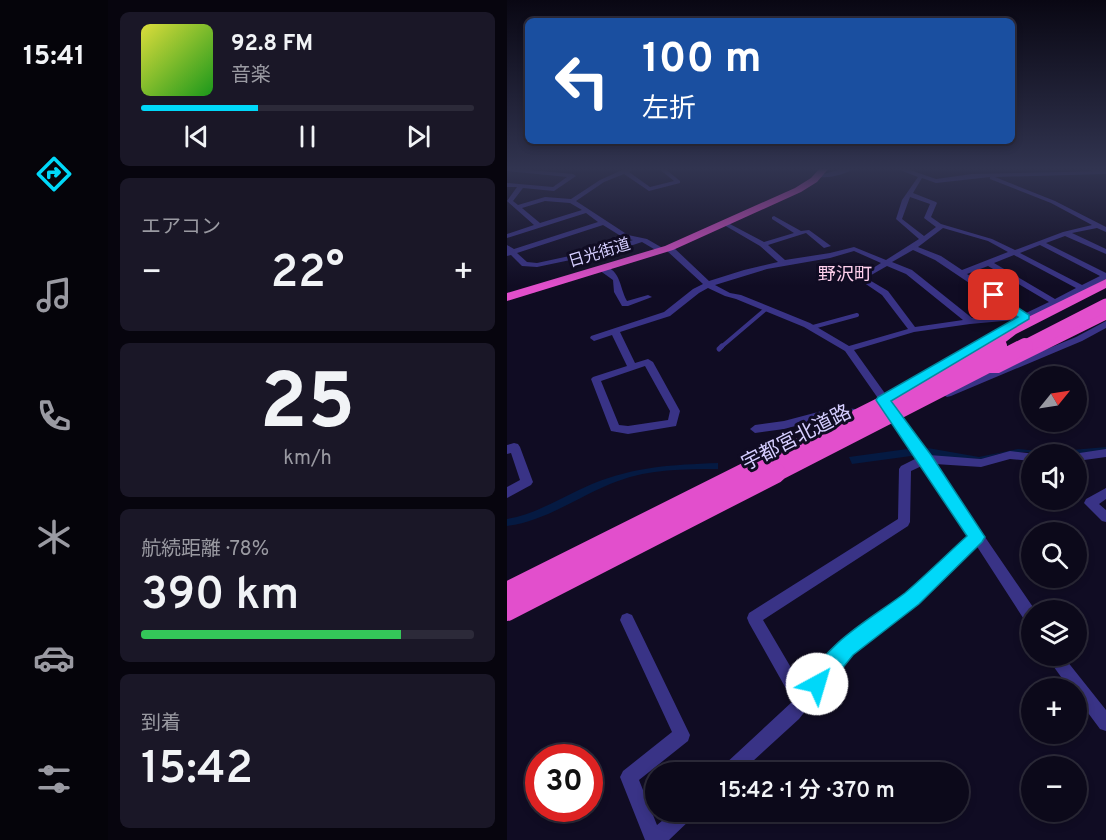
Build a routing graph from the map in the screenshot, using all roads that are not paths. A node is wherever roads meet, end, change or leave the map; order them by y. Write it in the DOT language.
graph roads {
  1 [pos="517,207"];
  2 [pos="581,207"];
  3 [pos="762,207"];
  4 [pos="904,207"];
  5 [pos="932,207"];
  6 [pos="1064,207"];
  7 [pos="587,211"];
  8 [pos="774,218"];
  9 [pos="604,222"];
  10 [pos="726,224"];
  11 [pos="539,226"];
  12 [pos="1095,226"];
  13 [pos="940,227"];
  14 [pos="1106,230"];
  15 [pos="800,233"];
  16 [pos="1065,233"];
  17 [pos="507,236"];
  18 [pos="923,239"];
  19 [pos="641,240"];
  20 [pos="1041,243"];
  21 [pos="763,244"];
  22 [pos="827,246"];
  23 [pos="913,247"];
  24 [pos="666,249"];
  25 [pos="509,251"];
  26 [pos="1106,252"];
  27 [pos="1016,253"];
  28 [pos="784,263"];
  29 [pos="888,263"];
  30 [pos="989,263"];
  31 [pos="602,268"];
  32 [pos="963,273"];
  33 [pos="1106,276"];
  34 [pos="1106,283"];
  35 [pos="708,284"];
  36 [pos="1082,288"];
  37 [pos="1106,294"];
  38 [pos="507,297"];
  39 [pos="648,297"];
  40 [pos="1055,302"];
  41 [pos="1106,305"];
  42 [pos="767,308"];
  43 [pos="857,315"];
  44 [pos="1106,315"];
  45 [pos="1026,317"];
  46 [pos="970,321"];
  47 [pos="1106,324"];
  48 [pos="813,327"];
  49 [pos="913,330"];
  50 [pos="615,331"];
  51 [pos="594,338"];
  52 [pos="848,349"];
  53 [pos="720,350"];
  54 [pos="977,357"];
  55 [pos="632,367"];
  56 [pos="942,388"];
  57 [pos="883,400"];
  58 [pos="855,413"];
  59 [pos="895,418"];
  60 [pos="755,429"];
  61 [pos="507,450"];
  62 [pos="1106,453"];
  63 [pos="1021,456"];
  64 [pos="1087,456"];
  65 [pos="926,459"];
  66 [pos="507,493"];
  67 [pos="1106,493"];
  68 [pos="1106,517"];
  69 [pos="977,537"];
  70 [pos="507,582"];
  71 [pos="507,591"];
  72 [pos="1021,603"];
  73 [pos="507,611"];
  74 [pos="507,620"];
  75 [pos="627,620"];
  76 [pos="1062,666"];
  77 [pos="802,702"];
  78 [pos="1106,723"];
  79 [pos="739,762"];
  80 [pos="675,822"];
  81 [pos="655,840"];
  1 -- 11 [label="street"];
  2 -- 7 [label="street"];
  3 -- 10 [label="highway, 日光街道"];
  4 -- 18 [label="street"];
  5 -- 13 [label="street"];
  6 -- 12 [label="street"];
  7 -- 9 [label="street"];
  7 -- 11 [label="street"];
  8 -- 15 [label="street"];
  9 -- 19 [label="street"];
  9 -- 25 [label="street"];
  10 -- 21 [label="street"];
  10 -- 24 [label="highway, 日光街道"];
  11 -- 17 [label="street"];
  12 -- 14 [label="street"];
  12 -- 16 [label="street"];
  13 -- 18 [label="street"];
  13 -- 27 [label="street"];
  15 -- 21 [label="street"];
  15 -- 22 [label="street"];
  16 -- 20 [label="street"];
  16 -- 26 [label="street"];
  18 -- 23 [label="street"];
  19 -- 24 [label="street"];
  19 -- 25 [label="street"];
  20 -- 27 [label="street"];
  20 -- 33 [label="street"];
  21 -- 28 [label="street"];
  23 -- 29 [label="street"];
  23 -- 32 [label="street"];
  24 -- 31 [label="highway, 日光街道"];
  24 -- 35 [label="street"];
  27 -- 30 [label="street"];
  27 -- 36 [label="street"];
  28 -- 29 [label="street"];
  28 -- 35 [label="street"];
  29 -- 46 [label="street"];
  29 -- 49 [label="street"];
  30 -- 32 [label="street"];
  30 -- 40 [label="street"];
  31 -- 38 [label="highway, 日光街道"];
  31 -- 39 [label="street"];
  32 -- 45 [label="street"];
  33 -- 36 [label="street"];
  34 -- 54 [label="highway, bridge"];
  35 -- 42 [label="street"];
  35 -- 50 [label="street"];
  36 -- 40 [label="street"];
  37 -- 54 [label="highway, 宇都宮北道路, bridge"];
  40 -- 45 [label="street"];
  41 -- 56 [label="highway, 宇都宮北道路, bridge"];
  42 -- 48 [label="street"];
  42 -- 53 [label="lane"];
  43 -- 48 [label="lane"];
  44 -- 56 [label="highway, bridge"];
  45 -- 46 [label="street"];
  45 -- 57 [label="street"];
  46 -- 49 [label="street"];
  47 -- 59 [label="street"];
  48 -- 52 [label="street"];
  49 -- 52 [label="street"];
  50 -- 51 [label="street"];
  50 -- 55 [label="street"];
  52 -- 57 [label="street"];
  54 -- 71 [label="highway, 宇都宮北道路, bridge"];
  55 -- 55 [label="street"];
  56 -- 73 [label="highway, 宇都宮北道路, bridge"];
  57 -- 58 [label="street"];
  57 -- 59 [label="street"];
  58 -- 60 [label="street"];
  58 -- 70 [label="street"];
  59 -- 65 [label="street"];
  59 -- 74 [label="street"];
  61 -- 66 [label="street"];
  62 -- 64 [label="street"];
  63 -- 65 [label="street"];
  65 -- 69 [label="street"];
  65 -- 77 [label="street"];
  67 -- 68 [label="street"];
  69 -- 72 [label="street"];
  69 -- 77 [label="street"];
  75 -- 81 [label="street"];
  76 -- 78 [label="street"];
  77 -- 79 [label="street"];
  80 -- 81 [label="street"];
}
